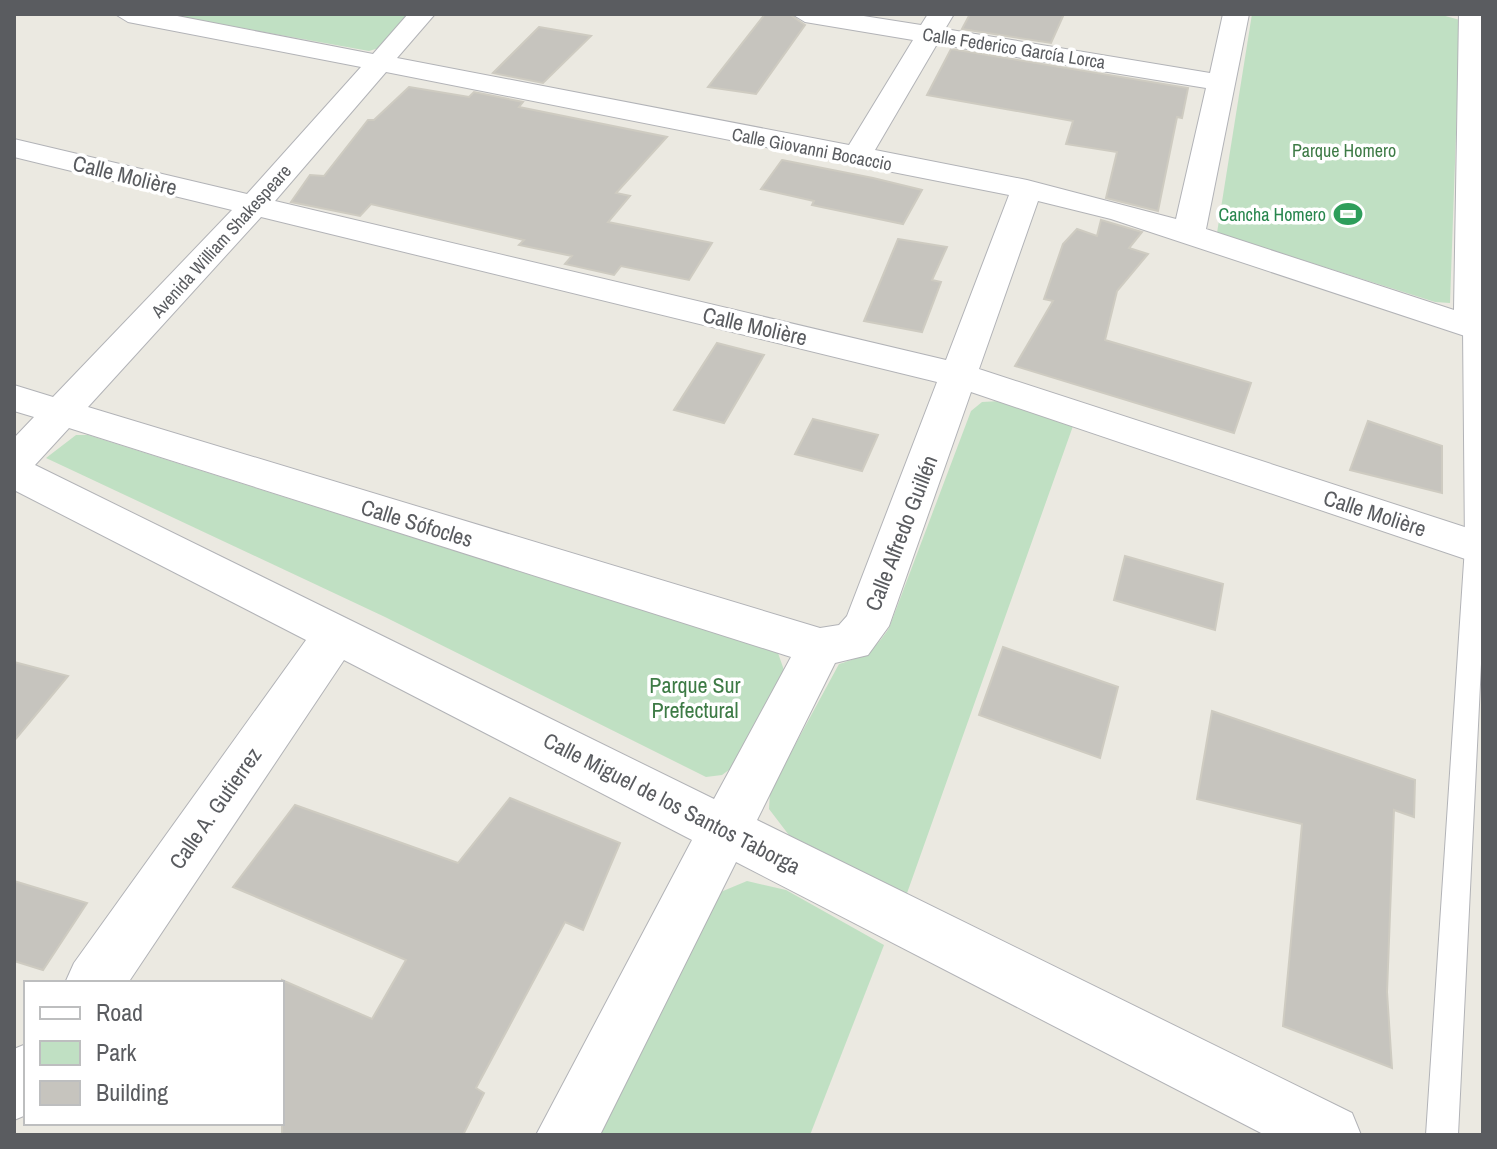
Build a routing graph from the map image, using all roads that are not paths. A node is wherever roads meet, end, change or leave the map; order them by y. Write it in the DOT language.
graph roads {
  1 [pos="128,14"];
  2 [pos="422,14"];
  3 [pos="805,14"];
  4 [pos="1236,14"];
  5 [pos="1472,15"];
  6 [pos="935,24"];
  7 [pos="377,62"];
  8 [pos="1223,83"];
  9 [pos="14,148"];
  10 [pos="856,158"];
  11 [pos="1027,189"];
  12 [pos="253,207"];
  13 [pos="1188,236"];
  14 [pos="1478,330"];
  15 [pos="961,376"];
  16 [pos="14,398"];
  17 [pos="63,414"];
  18 [pos="14,463"];
  19 [pos="14,472"];
  20 [pos="1480,548"];
  21 [pos="337,633"];
  22 [pos="820,647"];
  23 [pos="727,830"];
  24 [pos="95,981"];
  25 [pos="567,1135"];
  26 [pos="1330,1135"];
  27 [pos="1442,1135"];
  1 -- 7 [label="street, Calle Giovanni Bocaccio"];
  2 -- 7 [label="street, Avenida William Shakespeare"];
  3 -- 6 [label="street, Calle Federico García Lorca"];
  4 -- 8 [label="street"];
  5 -- 14 [label="street"];
  6 -- 8 [label="street, Calle Federico García Lorca"];
  6 -- 10 [label="street"];
  7 -- 10 [label="street, Calle Giovanni Bocaccio"];
  7 -- 12 [label="street, Avenida William Shakespeare"];
  8 -- 13 [label="street"];
  9 -- 12 [label="street, Calle Molière"];
  10 -- 11 [label="street, Calle Giovanni Bocaccio"];
  11 -- 13 [label="street, Calle Giovanni Bocaccio"];
  11 -- 15 [label="street, Calle Alfredo Guillén"];
  12 -- 15 [label="street, Calle Molière"];
  12 -- 17 [label="street, Avenida William Shakespeare"];
  13 -- 14 [label="street, Calle Giovanni Bocaccio"];
  14 -- 20 [label="lane"];
  15 -- 20 [label="street, Calle Molière"];
  15 -- 22 [label="street, Calle Alfredo Guillén"];
  16 -- 17 [label="street, Calle Sófocles"];
  17 -- 18 [label="street, Avenida William Shakespeare"];
  17 -- 22 [label="street, Calle Sófocles"];
  19 -- 21 [label="street, Calle Miguel de los Santos Taborga"];
  20 -- 27 [label="lane"];
  21 -- 23 [label="street, Calle Miguel de los Santos Taborga"];
  21 -- 24 [label="street, Calle A. Gutierrez"];
  22 -- 23 [label="street"];
  23 -- 25 [label="street"];
  23 -- 26 [label="street, Calle Miguel de los Santos Taborga"];
}
